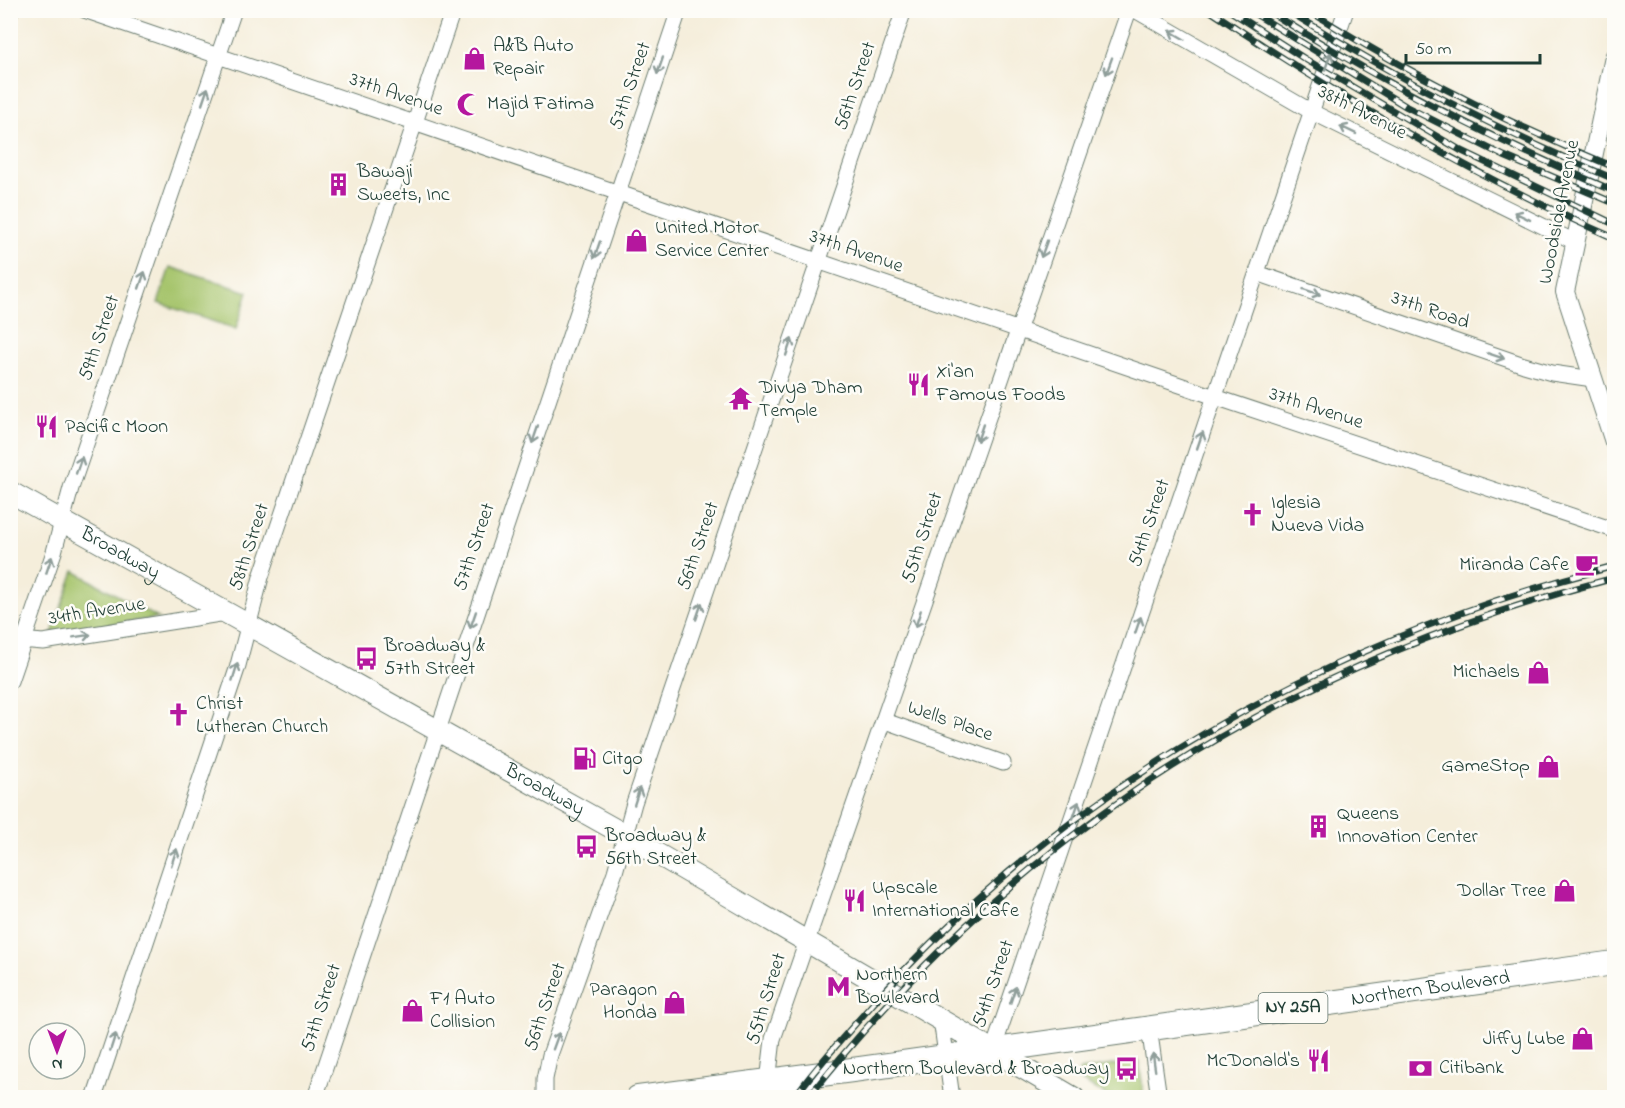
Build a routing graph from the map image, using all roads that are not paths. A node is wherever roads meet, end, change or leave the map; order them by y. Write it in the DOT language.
graph roads {
  1 [pos="84,10"];
  2 [pos="234,10"];
  3 [pos="453,10"];
  4 [pos="679,10"];
  5 [pos="904,10"];
  6 [pos="1129,10"];
  7 [pos="1135,10"];
  8 [pos="1346,10"];
  9 [pos="219,57"];
  10 [pos="1614,57"];
  11 [pos="1312,112"];
  12 [pos="414,123"];
  13 [pos="617,192"];
  14 [pos="1575,242"];
  15 [pos="819,262"];
  16 [pos="1257,273"];
  17 [pos="1016,328"];
  18 [pos="1593,379"];
  19 [pos="1215,397"];
  20 [pos="1614,442"];
  21 [pos="10,492"];
  22 [pos="62,520"];
  23 [pos="1614,530"];
  24 [pos="226,613"];
  25 [pos="249,624"];
  26 [pos="17,640"];
  27 [pos="10,681"];
  28 [pos="885,721"];
  29 [pos="436,729"];
  30 [pos="1003,763"];
  31 [pos="625,835"];
  32 [pos="807,940"];
  33 [pos="1614,963"];
  34 [pos="941,1019"];
  35 [pos="1149,1027"];
  36 [pos="993,1050"];
  37 [pos="945,1056"];
  38 [pos="753,1088"];
  39 [pos="94,1098"];
  40 [pos="315,1098"];
  41 [pos="545,1098"];
  42 [pos="638,1098"];
  43 [pos="952,1098"];
  44 [pos="1074,1098"];
  45 [pos="1159,1098"];
  1 -- 9 [label="street, 37th Avenue"];
  2 -- 9 [label="street, 59th Street"];
  3 -- 12 [label="street, 58th Street"];
  4 -- 13 [label="street, 57th Street, one-way"];
  5 -- 15 [label="street, 56th Street"];
  6 -- 17 [label="street, 55th Street, one-way"];
  11 -- 7 [label="street, 38th Avenue, one-way"];
  11 -- 8 [label="street, 54th Street, one-way"];
  9 -- 12 [label="street, 37th Avenue"];
  22 -- 9 [label="street, 59th Street, one-way"];
  10 -- 14 [label="street, Woodside Avenue"];
  14 -- 11 [label="street, 38th Avenue, one-way"];
  11 -- 16 [label="street, 54th Street"];
  12 -- 13 [label="street, 37th Avenue"];
  12 -- 25 [label="street, 58th Street"];
  13 -- 15 [label="street, 37th Avenue"];
  13 -- 29 [label="street, 57th Street, one-way"];
  14 -- 18 [label="street, Woodside Avenue"];
  15 -- 17 [label="street, 37th Avenue"];
  31 -- 15 [label="street, 56th Street, one-way"];
  16 -- 18 [label="street, 37th Road, one-way"];
  16 -- 19 [label="street, 54th Street"];
  17 -- 19 [label="street, 37th Avenue"];
  17 -- 28 [label="street, 55th Street, one-way"];
  18 -- 20 [label="street, Woodside Avenue"];
  19 -- 23 [label="street, 37th Avenue"];
  36 -- 19 [label="street, 54th Street, one-way"];
  21 -- 22 [label="main road, Broadway"];
  22 -- 24 [label="main road, Broadway"];
  26 -- 22 [label="street, 59th Street, one-way"];
  24 -- 25 [label="main road, Broadway"];
  26 -- 24 [label="street, 34th Avenue, one-way"];
  25 -- 29 [label="main road, Broadway"];
  39 -- 25 [label="street, 58th Street, one-way"];
  26 -- 27 [label="street, 59th Street"];
  28 -- 30 [label="street, Wells Place"];
  28 -- 32 [label="street, 55th Street"];
  29 -- 31 [label="main road, Broadway"];
  29 -- 40 [label="street, 57th Street"];
  31 -- 32 [label="main road, Broadway"];
  41 -- 31 [label="street, 56th Street, one-way"];
  32 -- 34 [label="main road, Broadway"];
  32 -- 38 [label="street, 55th Street"];
  33 -- 35 [label="main road, Northern Boulevard / NY 25A"];
  34 -- 36 [label="main road, Broadway"];
  34 -- 37 [label="street, 54th Street"];
  35 -- 36 [label="main road, Northern Boulevard / NY 25A"];
  45 -- 35 [label="street, one-way"];
  36 -- 37 [label="main road, Northern Boulevard / NY 25A"];
  36 -- 44 [label="main road, Broadway"];
  37 -- 38 [label="main road, Northern Boulevard / NY 25A"];
  37 -- 43 [label="street, 54th Street"];
  38 -- 42 [label="main road, Northern Boulevard / NY 25A"];
}
